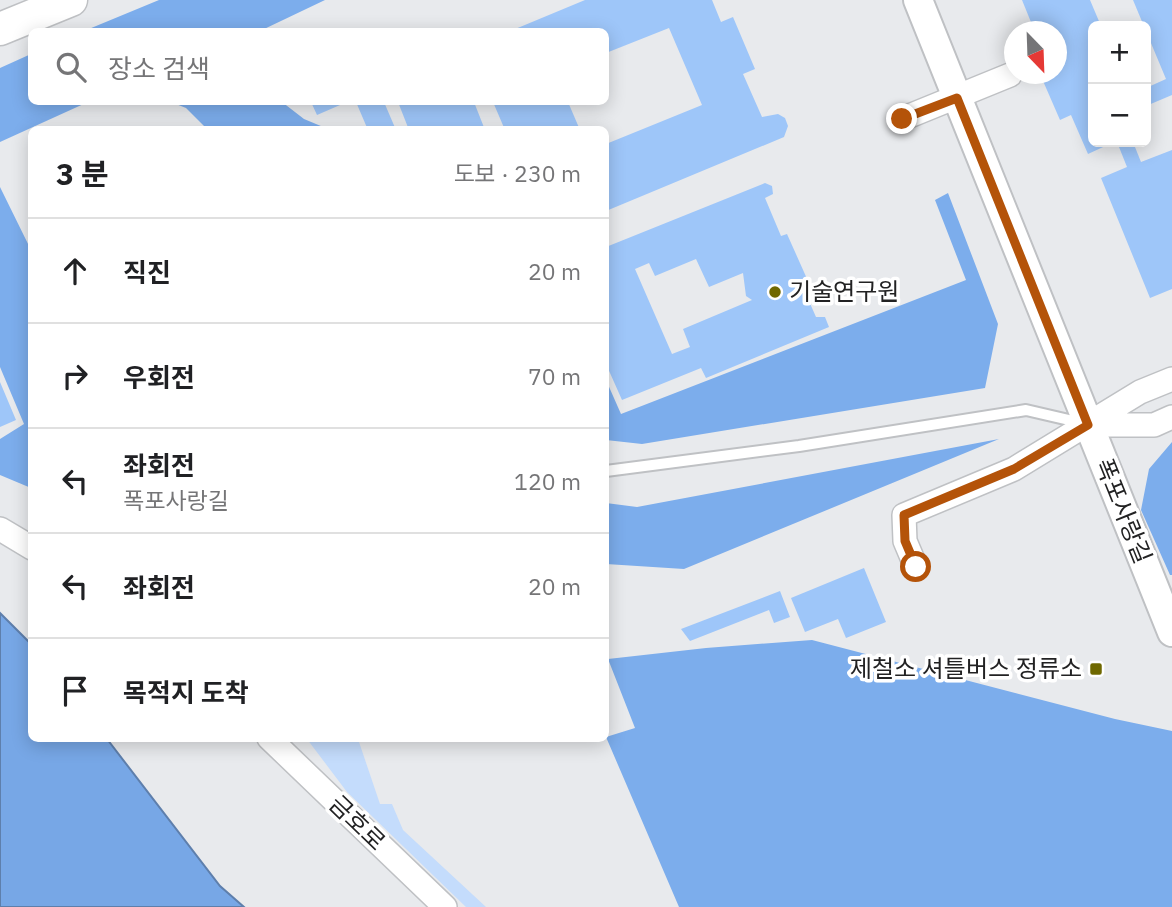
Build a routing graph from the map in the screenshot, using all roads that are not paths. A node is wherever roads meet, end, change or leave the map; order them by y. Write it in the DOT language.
graph roads {
  1 [pos="71,0"];
  2 [pos="918,0"];
  3 [pos="0,29"];
  4 [pos="1004,78"];
  5 [pos="957,98"];
  6 [pos="902,119"];
  7 [pos="1172,379"];
  8 [pos="1172,417"];
  9 [pos="1088,425"];
  10 [pos="609,471"];
  11 [pos="0,529"];
  12 [pos="28,546"];
  13 [pos="916,567"];
  14 [pos="1172,632"];
  15 [pos="273,742"];
  16 [pos="445,907"];
  1 -- 3 [label="main road"];
  2 -- 5 [label="street, 폭포사랑길"];
  4 -- 5 [label="street"];
  5 -- 6 [label="street"];
  5 -- 9 [label="street, 폭포사랑길"];
  7 -- 9 [label="street"];
  8 -- 9 [label="street"];
  9 -- 10 [label="lane"];
  9 -- 13 [label="street"];
  9 -- 14 [label="street, 폭포사랑길"];
  11 -- 12 [label="street"];
  15 -- 16 [label="street, 금호로"];
}
